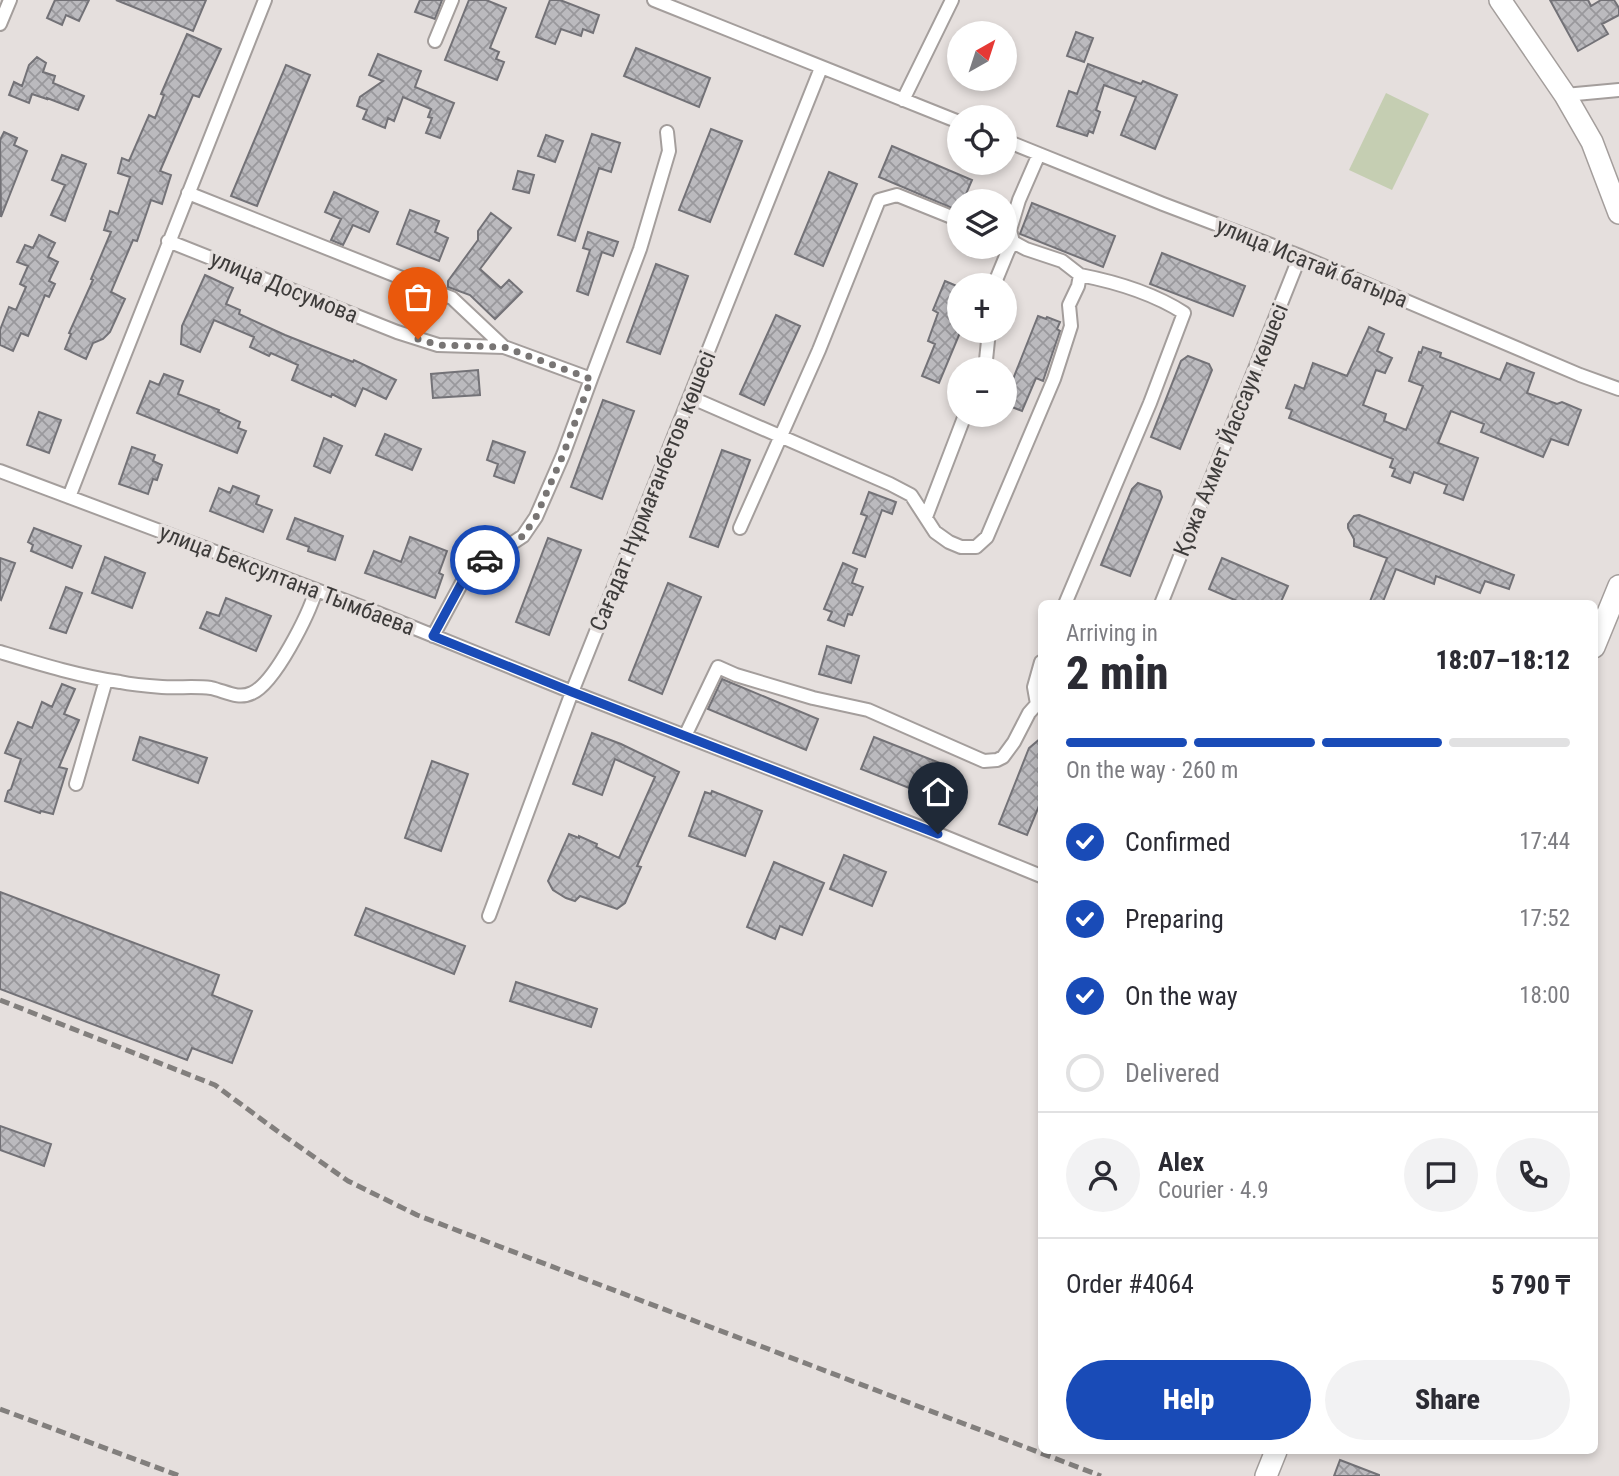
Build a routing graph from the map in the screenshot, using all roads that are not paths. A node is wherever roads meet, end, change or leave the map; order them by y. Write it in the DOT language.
graph roads {
  1 [pos="10,0"];
  2 [pos="265,0"];
  3 [pos="452,0"];
  4 [pos="654,0"];
  5 [pos="952,0"];
  6 [pos="1500,0"];
  7 [pos="0,24"];
  8 [pos="435,41"];
  9 [pos="821,68"];
  10 [pos="1619,90"];
  11 [pos="1565,94"];
  12 [pos="902,100"];
  13 [pos="947,117"];
  14 [pos="667,132"];
  15 [pos="1017,145"];
  16 [pos="1039,154"];
  17 [pos="188,193"];
  18 [pos="1017,207"];
  19 [pos="1619,213"];
  20 [pos="947,215"];
  21 [pos="168,241"];
  22 [pos="1017,244"];
  23 [pos="1300,256"];
  24 [pos="1080,275"];
  25 [pos="504,347"];
  26 [pos="591,379"];
  27 [pos="1619,389"];
  28 [pos="690,397"];
  29 [pos="960,427"];
  30 [pos="780,437"];
  31 [pos="0,471"];
  32 [pos="69,497"];
  33 [pos="926,517"];
  34 [pos="740,528"];
  35 [pos="1619,586"];
  36 [pos="316,590"];
  37 [pos="1067,600"];
  38 [pos="1163,600"];
  39 [pos="433,636"];
  40 [pos="1598,637"];
  41 [pos="0,652"];
  42 [pos="1038,673"];
  43 [pos="106,680"];
  44 [pos="572,692"];
  45 [pos="1038,701"];
  46 [pos="1038,706"];
  47 [pos="685,736"];
  48 [pos="76,783"];
  49 [pos="1038,875"];
  50 [pos="489,916"];
  51 [pos="1275,1454"];
  52 [pos="1266,1476"];
  1 -- 7 [label="street"];
  2 -- 17 [label="street"];
  3 -- 8 [label="street"];
  4 -- 9 [label="street"];
  5 -- 12 [label="street"];
  6 -- 11 [label="main road"];
  9 -- 12 [label="street"];
  9 -- 28 [label="street, Сағадат Нұрмағанбетов көшесі"];
  10 -- 11 [label="street"];
  11 -- 19 [label="main road"];
  12 -- 13 [label="street"];
  14 -- 26 [label="street"];
  15 -- 16 [label="street, улица Исатай батыра"];
  16 -- 18 [label="street"];
  16 -- 23 [label="street, улица Исатай батыра"];
  17 -- 21 [label="street"];
  17 -- 25 [label="street"];
  20 -- 30 [label="street"];
  21 -- 25 [label="street, улица Досумова"];
  21 -- 32 [label="street"];
  22 -- 24 [label="street"];
  23 -- 27 [label="street, улица Исатай батыра"];
  23 -- 38 [label="street, Қожа Ахмет Йассауи көшесі"];
  24 -- 33 [label="street"];
  24 -- 37 [label="street"];
  25 -- 26 [label="street"];
  26 -- 39 [label="street"];
  28 -- 30 [label="street"];
  28 -- 44 [label="street, Сағадат Нұрмағанбетов көшесі"];
  29 -- 33 [label="street"];
  30 -- 33 [label="street"];
  30 -- 34 [label="street"];
  31 -- 32 [label="street, улица Бексултана Тымбаева"];
  32 -- 36 [label="street, улица Бексултана Тымбаева"];
  35 -- 40 [label="main road"];
  36 -- 39 [label="street, улица Бексултана Тымбаева"];
  36 -- 43 [label="street"];
  39 -- 44 [label="street, улица Бексултана Тымбаева"];
  41 -- 43 [label="street"];
  42 -- 45 [label="street"];
  43 -- 48 [label="street"];
  44 -- 47 [label="street, улица Бексултана Тымбаева"];
  44 -- 50 [label="street, Сағадат Нұрмағанбетов көшесі"];
  46 -- 47 [label="street"];
  47 -- 49 [label="street, улица Бексултана Тымбаева"];
  51 -- 52 [label="main road"];
}
